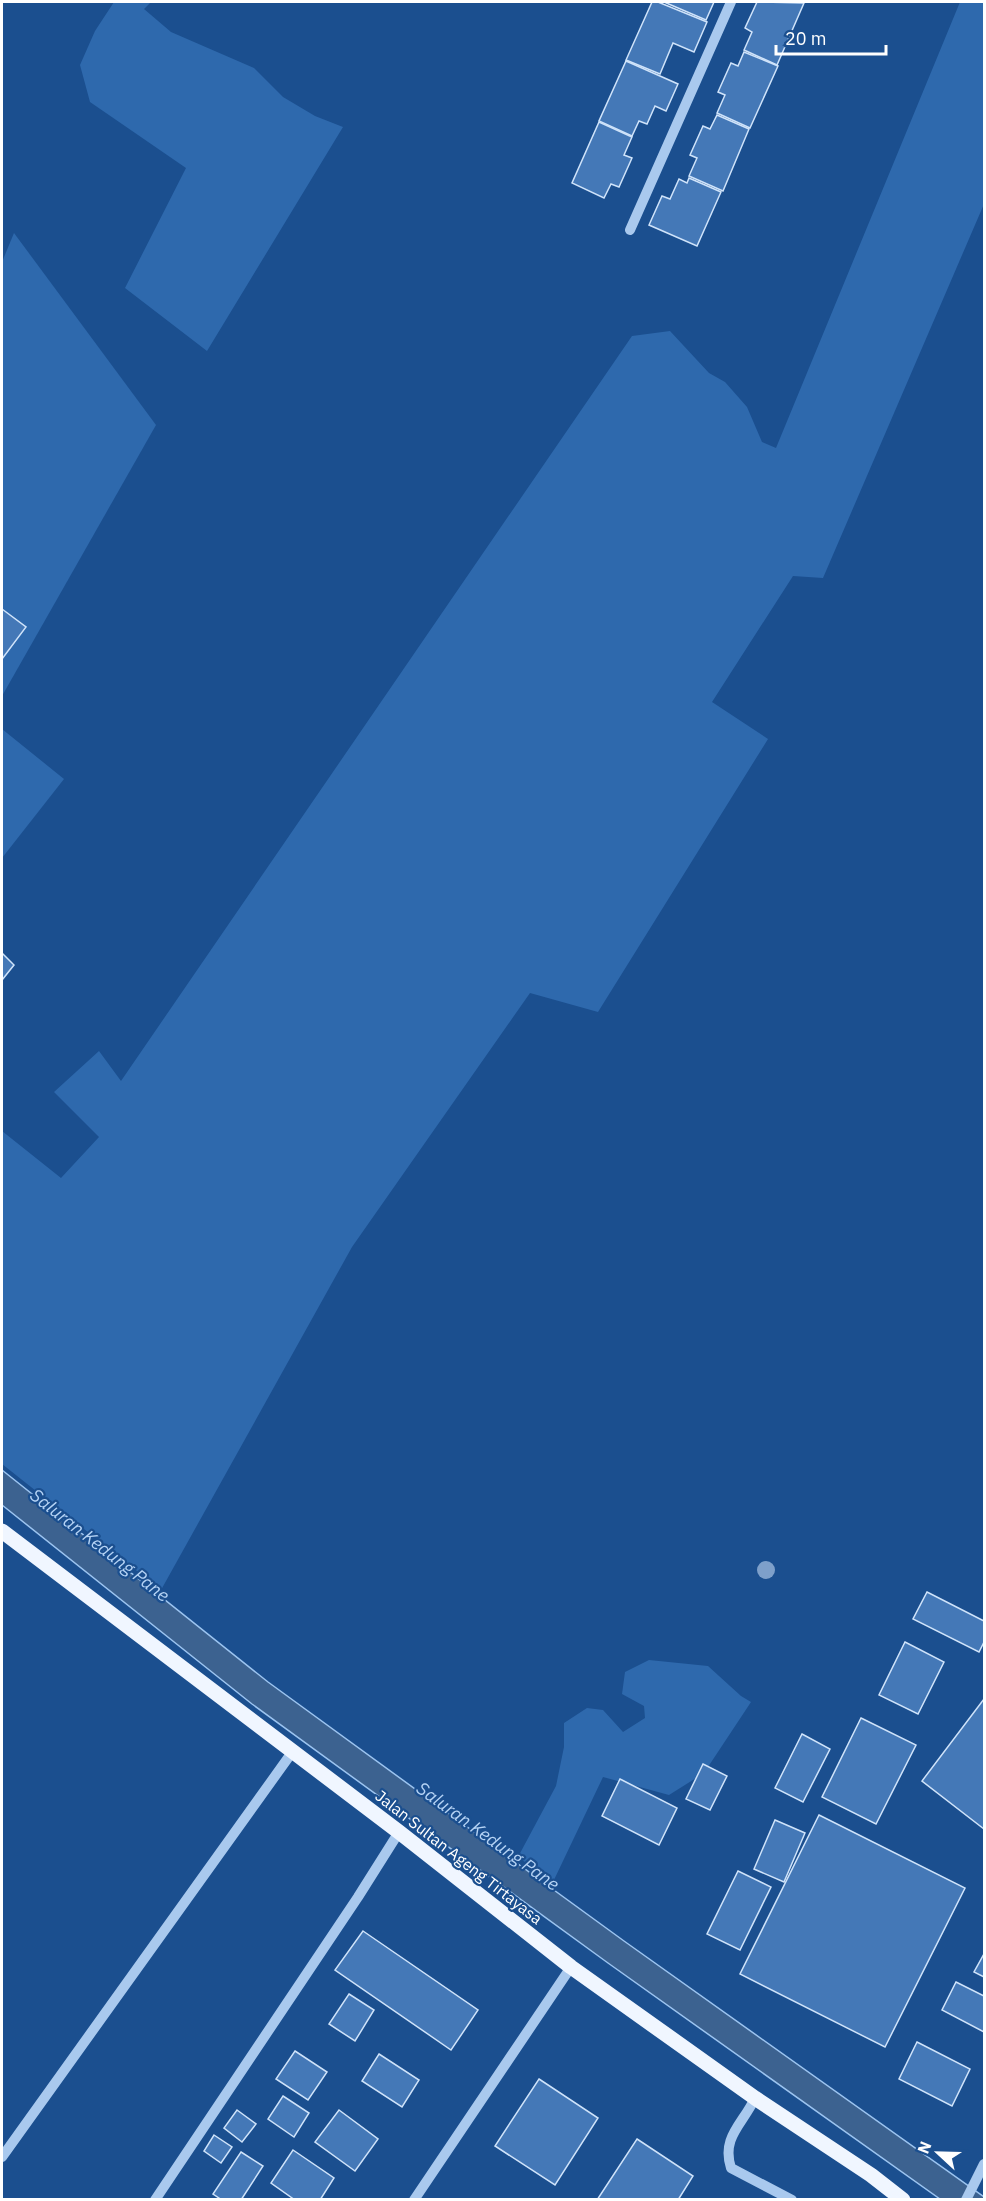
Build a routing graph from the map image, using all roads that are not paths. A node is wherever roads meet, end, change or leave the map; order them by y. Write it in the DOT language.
graph roads {
  1 [pos="731,2"];
  2 [pos="630,230"];
  3 [pos="2,1531"];
  4 [pos="293,1751"];
  5 [pos="399,1832"];
  6 [pos="571,1967"];
  7 [pos="755,2098"];
  8 [pos="2,2157"];
  9 [pos="982,2169"];
  10 [pos="155,2199"];
  11 [pos="414,2199"];
  12 [pos="792,2199"];
  13 [pos="903,2199"];
  14 [pos="966,2199"];
  1 -- 2 [label="street"];
  3 -- 4 [label="main road, Jalan Sultan Ageng Tirtayasa"];
  4 -- 5 [label="main road, Jalan Sultan Ageng Tirtayasa"];
  4 -- 8 [label="street"];
  5 -- 6 [label="main road, Jalan Sultan Ageng Tirtayasa"];
  5 -- 10 [label="street"];
  6 -- 7 [label="main road, Jalan Sultan Ageng Tirtayasa"];
  6 -- 11 [label="street"];
  7 -- 12 [label="street"];
  7 -- 13 [label="main road, Jalan Sultan Ageng Tirtayasa"];
  9 -- 14 [label="street"];
}
